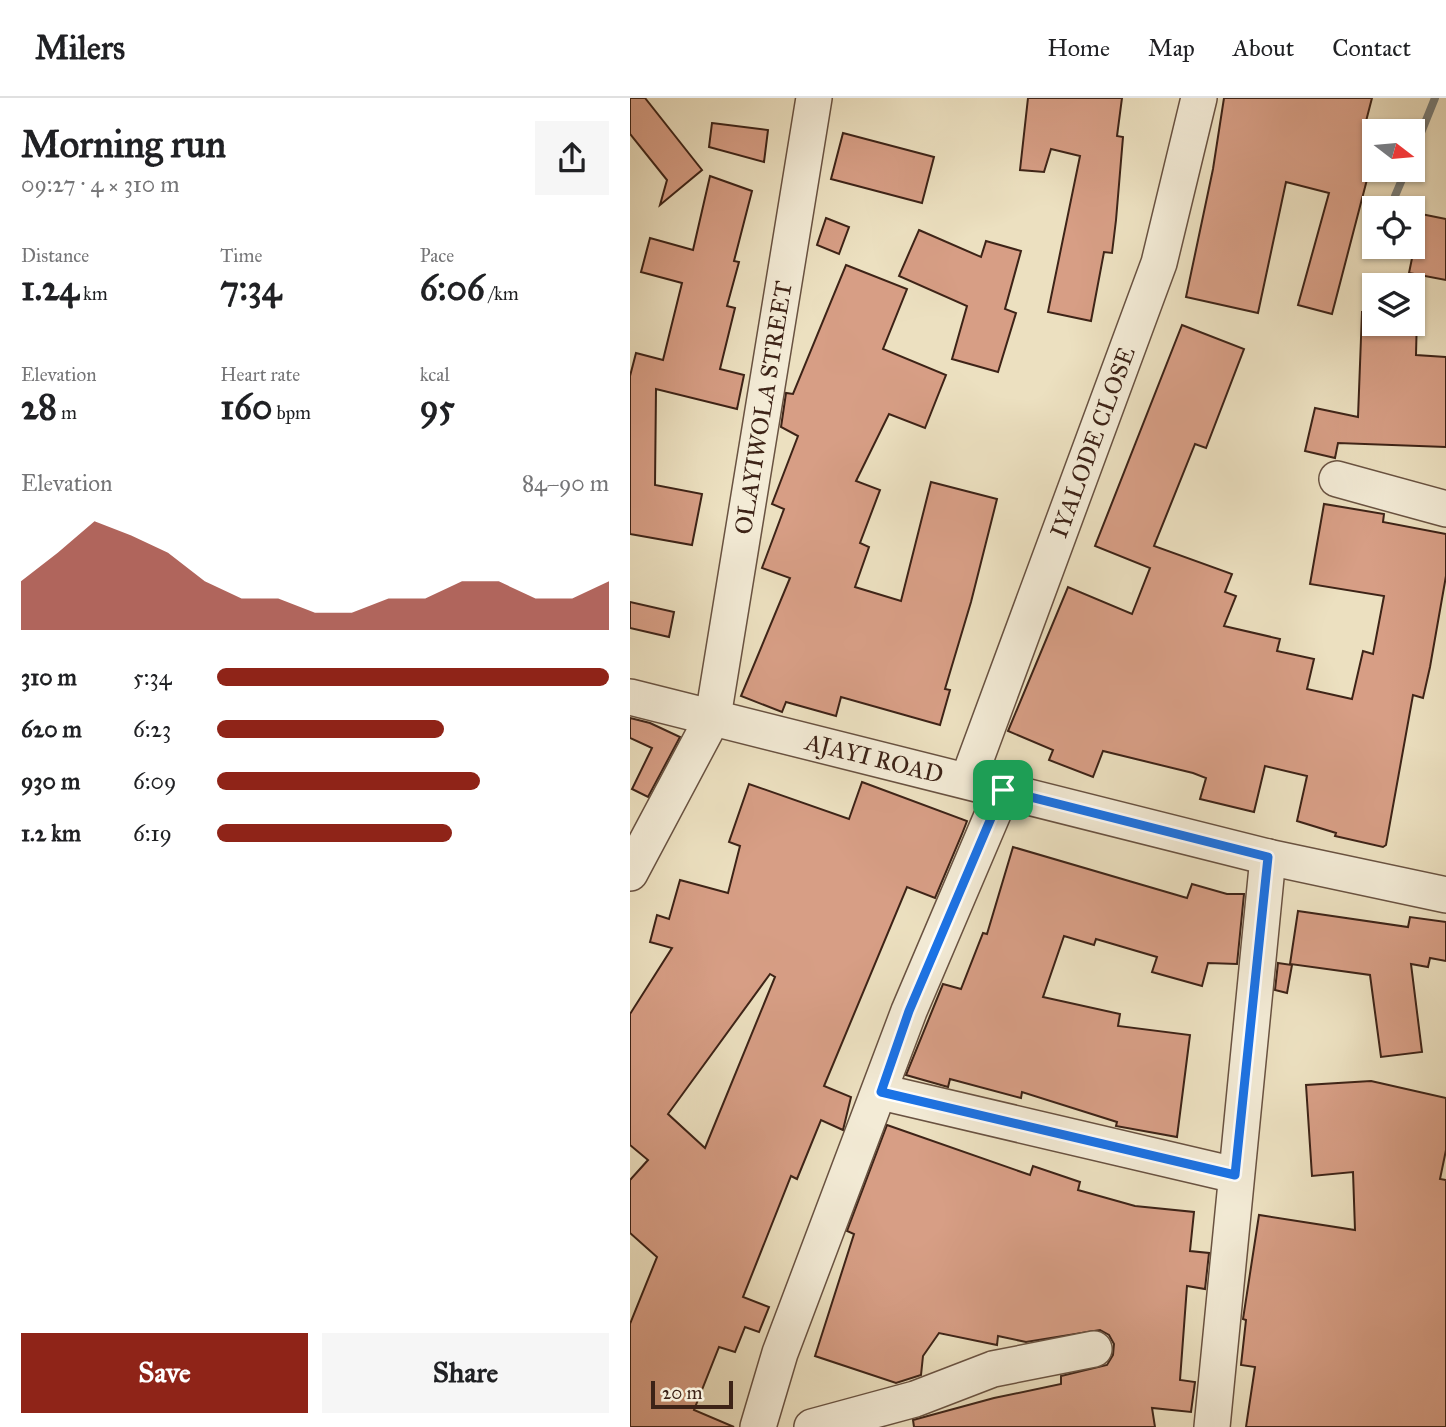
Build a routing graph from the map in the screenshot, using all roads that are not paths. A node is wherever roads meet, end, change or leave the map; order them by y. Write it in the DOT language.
graph roads {
  1 [pos="814,98"];
  2 [pos="1199,98"];
  3 [pos="1337,480"];
  4 [pos="1446,509"];
  5 [pos="630,697"];
  6 [pos="713,717"];
  7 [pos="968,780"];
  8 [pos="1003,790"];
  9 [pos="1268,857"];
  10 [pos="630,873"];
  11 [pos="1446,895"];
  12 [pos="881,1092"];
  13 [pos="1235,1175"];
  14 [pos="1094,1349"];
  15 [pos="758,1427"];
  16 [pos="812,1427"];
  17 [pos="1212,1427"];
  1 -- 6 [label="street, OLAYIWOLA STREET"];
  2 -- 7 [label="street, IYALODE CLOSE"];
  3 -- 4 [label="street"];
  5 -- 6 [label="street, AJAYI ROAD"];
  6 -- 7 [label="street, AJAYI ROAD"];
  6 -- 10 [label="street, OLAYIWOLA STREET"];
  7 -- 8 [label="street, AJAYI ROAD"];
  8 -- 9 [label="street, AJAYI ROAD"];
  8 -- 12 [label="street"];
  9 -- 11 [label="street, AJAYI ROAD"];
  9 -- 13 [label="street"];
  12 -- 13 [label="street"];
  12 -- 15 [label="street"];
  13 -- 17 [label="street"];
  14 -- 16 [label="street"];
}
